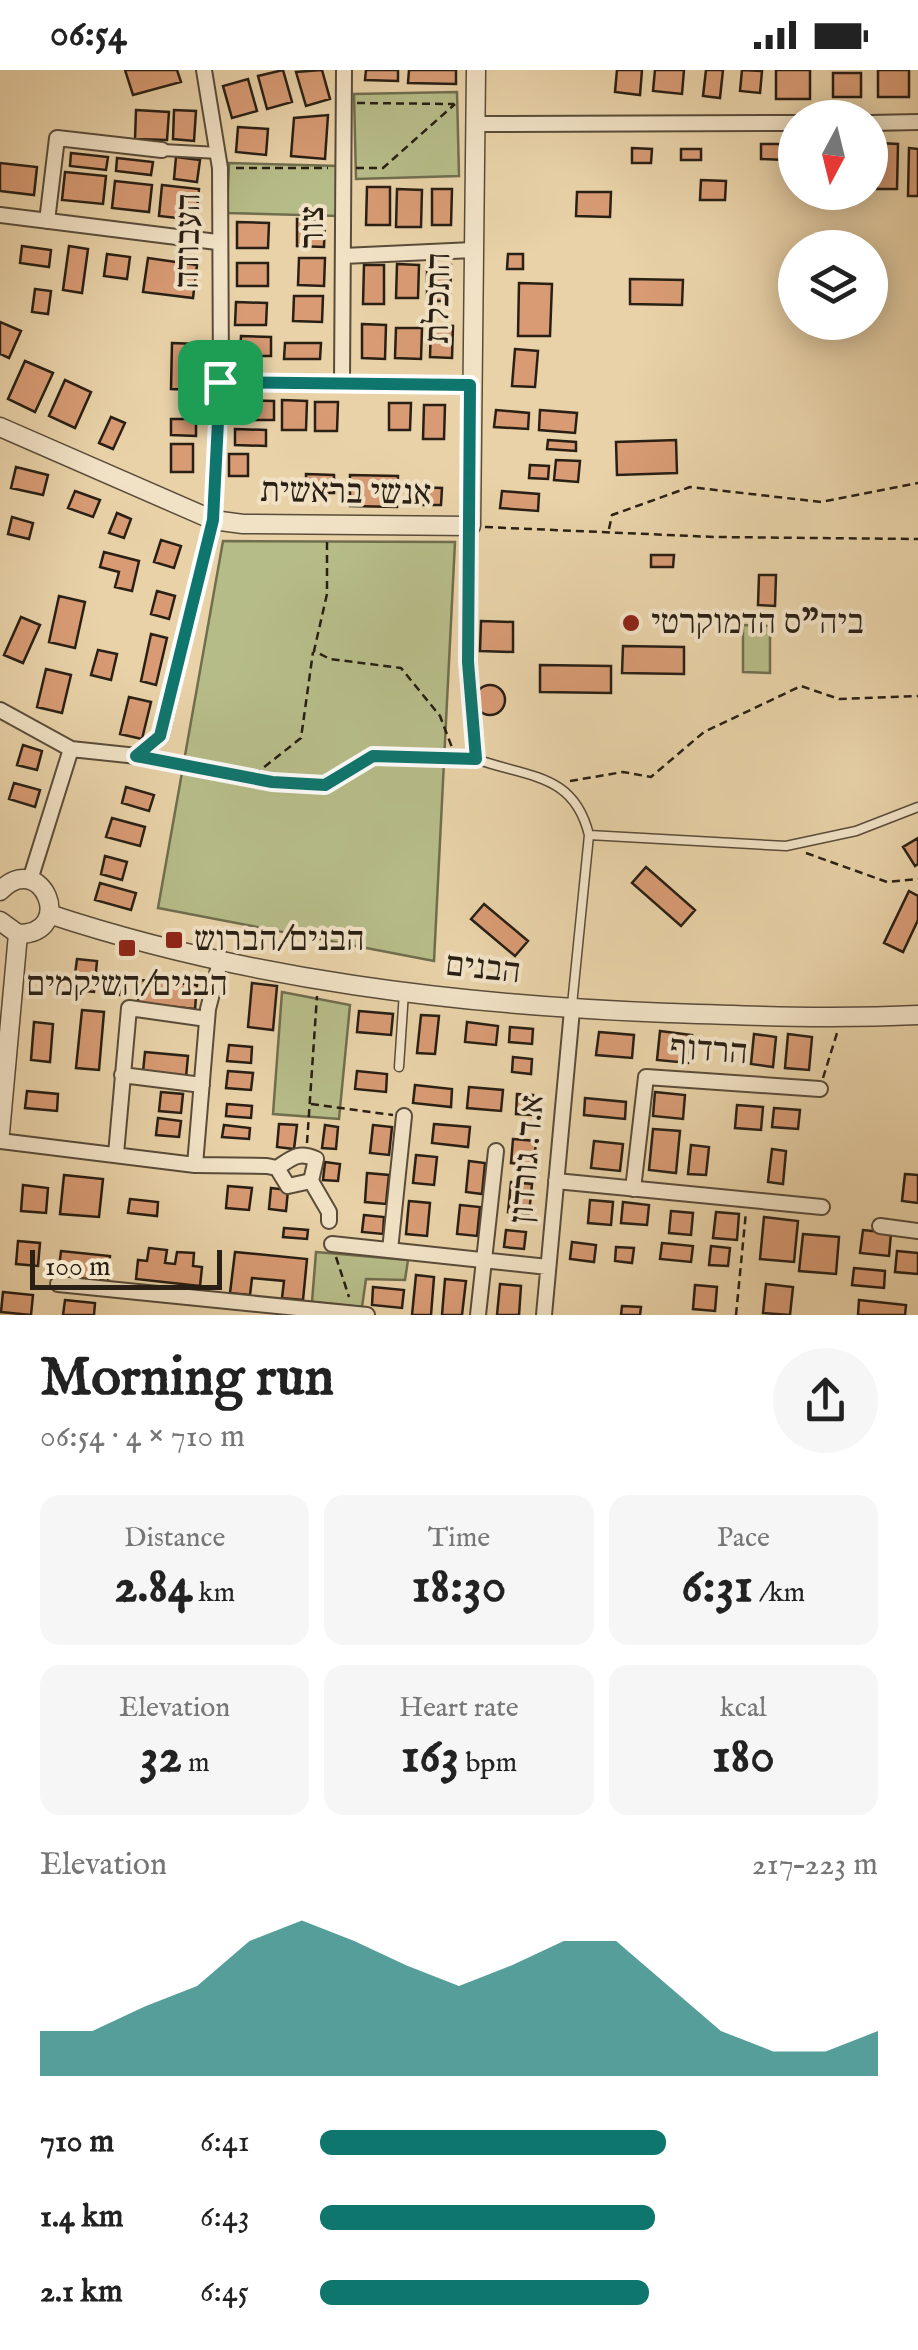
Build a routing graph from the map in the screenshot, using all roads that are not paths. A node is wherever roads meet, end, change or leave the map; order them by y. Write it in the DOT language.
graph roads {
  1 [pos="205,70"];
  2 [pos="344,70"];
  3 [pos="476,70"];
  4 [pos="918,122"];
  5 [pos="778,123"];
  6 [pos="888,123"];
  7 [pos="475,124"];
  8 [pos="162,150"];
  9 [pos="219,153"];
  10 [pos="0,215"];
  11 [pos="47,221"];
  12 [pos="217,242"];
  13 [pos="473,250"];
  14 [pos="343,256"];
  15 [pos="220,382"];
  16 [pos="342,384"];
  17 [pos="470,385"];
  18 [pos="0,427"];
  19 [pos="213,520"];
  20 [pos="471,526"];
  21 [pos="0,710"];
  22 [pos="71,750"];
  23 [pos="476,759"];
  24 [pos="918,807"];
  25 [pos="590,835"];
  26 [pos="30,880"];
  27 [pos="0,891"];
  28 [pos="49,914"];
  29 [pos="0,922"];
  30 [pos="18,934"];
  31 [pos="221,958"];
  32 [pos="404,992"];
  33 [pos="572,1010"];
  34 [pos="918,1015"];
  35 [pos="207,1019"];
  36 [pos="398,1067"];
  37 [pos="122,1076"];
  38 [pos="202,1085"];
  39 [pos="820,1090"];
  40 [pos="404,1116"];
  41 [pos="0,1133"];
  42 [pos="0,1140"];
  43 [pos="496,1152"];
  44 [pos="116,1154"];
  45 [pos="195,1166"];
  46 [pos="277,1168"];
  47 [pos="310,1181"];
  48 [pos="556,1181"];
  49 [pos="633,1189"];
  50 [pos="822,1207"];
  51 [pos="329,1222"];
  52 [pos="880,1226"];
  53 [pos="918,1230"];
  54 [pos="332,1244"];
  55 [pos="390,1250"];
  56 [pos="484,1261"];
  57 [pos="548,1267"];
  58 [pos="58,1284"];
  59 [pos="262,1309"];
  60 [pos="360,1314"];
  61 [pos="478,1315"];
  62 [pos="544,1315"];
  1 -- 9 [label="street, העבודה"];
  2 -- 14 [label="street, צור"];
  3 -- 7 [label="street, התכלת"];
  4 -- 6 [label="street"];
  5 -- 7 [label="street"];
  7 -- 13 [label="street, התכלת"];
  8 -- 9 [label="street"];
  8 -- 11 [label="street"];
  9 -- 12 [label="street, העבודה"];
  10 -- 11 [label="street"];
  11 -- 12 [label="street"];
  12 -- 15 [label="street, העבודה"];
  13 -- 14 [label="street"];
  13 -- 17 [label="street, התכלת"];
  14 -- 16 [label="street, צור"];
  15 -- 16 [label="street"];
  15 -- 19 [label="street, העבודה"];
  16 -- 17 [label="street"];
  17 -- 20 [label="street, התכלת"];
  18 -- 19 [label="street, אנשי בראשית"];
  19 -- 20 [label="street, אנשי בראשית"];
  19 -- 22 [label="street, העבודה"];
  21 -- 22 [label="street"];
  22 -- 26 [label="street"];
  23 -- 25 [label="lane"];
  24 -- 25 [label="lane"];
  25 -- 33 [label="lane"];
  26 -- 27 [label="street"];
  26 -- 28 [label="street"];
  28 -- 30 [label="street"];
  28 -- 31 [label="street, הבנים"];
  29 -- 30 [label="street"];
  30 -- 41 [label="street"];
  31 -- 32 [label="street, הבנים"];
  31 -- 35 [label="street"];
  32 -- 33 [label="street, הבנים"];
  32 -- 36 [label="lane"];
  33 -- 34 [label="street, הבנים"];
  33 -- 48 [label="street, א.ד. גורדון"];
  35 -- 37 [label="street"];
  35 -- 38 [label="street"];
  37 -- 38 [label="street"];
  37 -- 44 [label="street"];
  38 -- 45 [label="street"];
  39 -- 49 [label="street, הרדוף"];
  40 -- 55 [label="street"];
  42 -- 44 [label="street"];
  43 -- 56 [label="street"];
  44 -- 45 [label="street"];
  45 -- 46 [label="street"];
  46 -- 47 [label="street"];
  46 -- 47 [label="street"];
  47 -- 51 [label="street"];
  48 -- 49 [label="street"];
  48 -- 57 [label="street, א.ד. גורדון"];
  49 -- 50 [label="street"];
  52 -- 53 [label="street"];
  54 -- 55 [label="street"];
  55 -- 56 [label="street"];
  56 -- 57 [label="street"];
  56 -- 61 [label="street"];
  57 -- 62 [label="street, א.ד. גורדון"];
  58 -- 59 [label="street"];
  59 -- 60 [label="street"];
}
